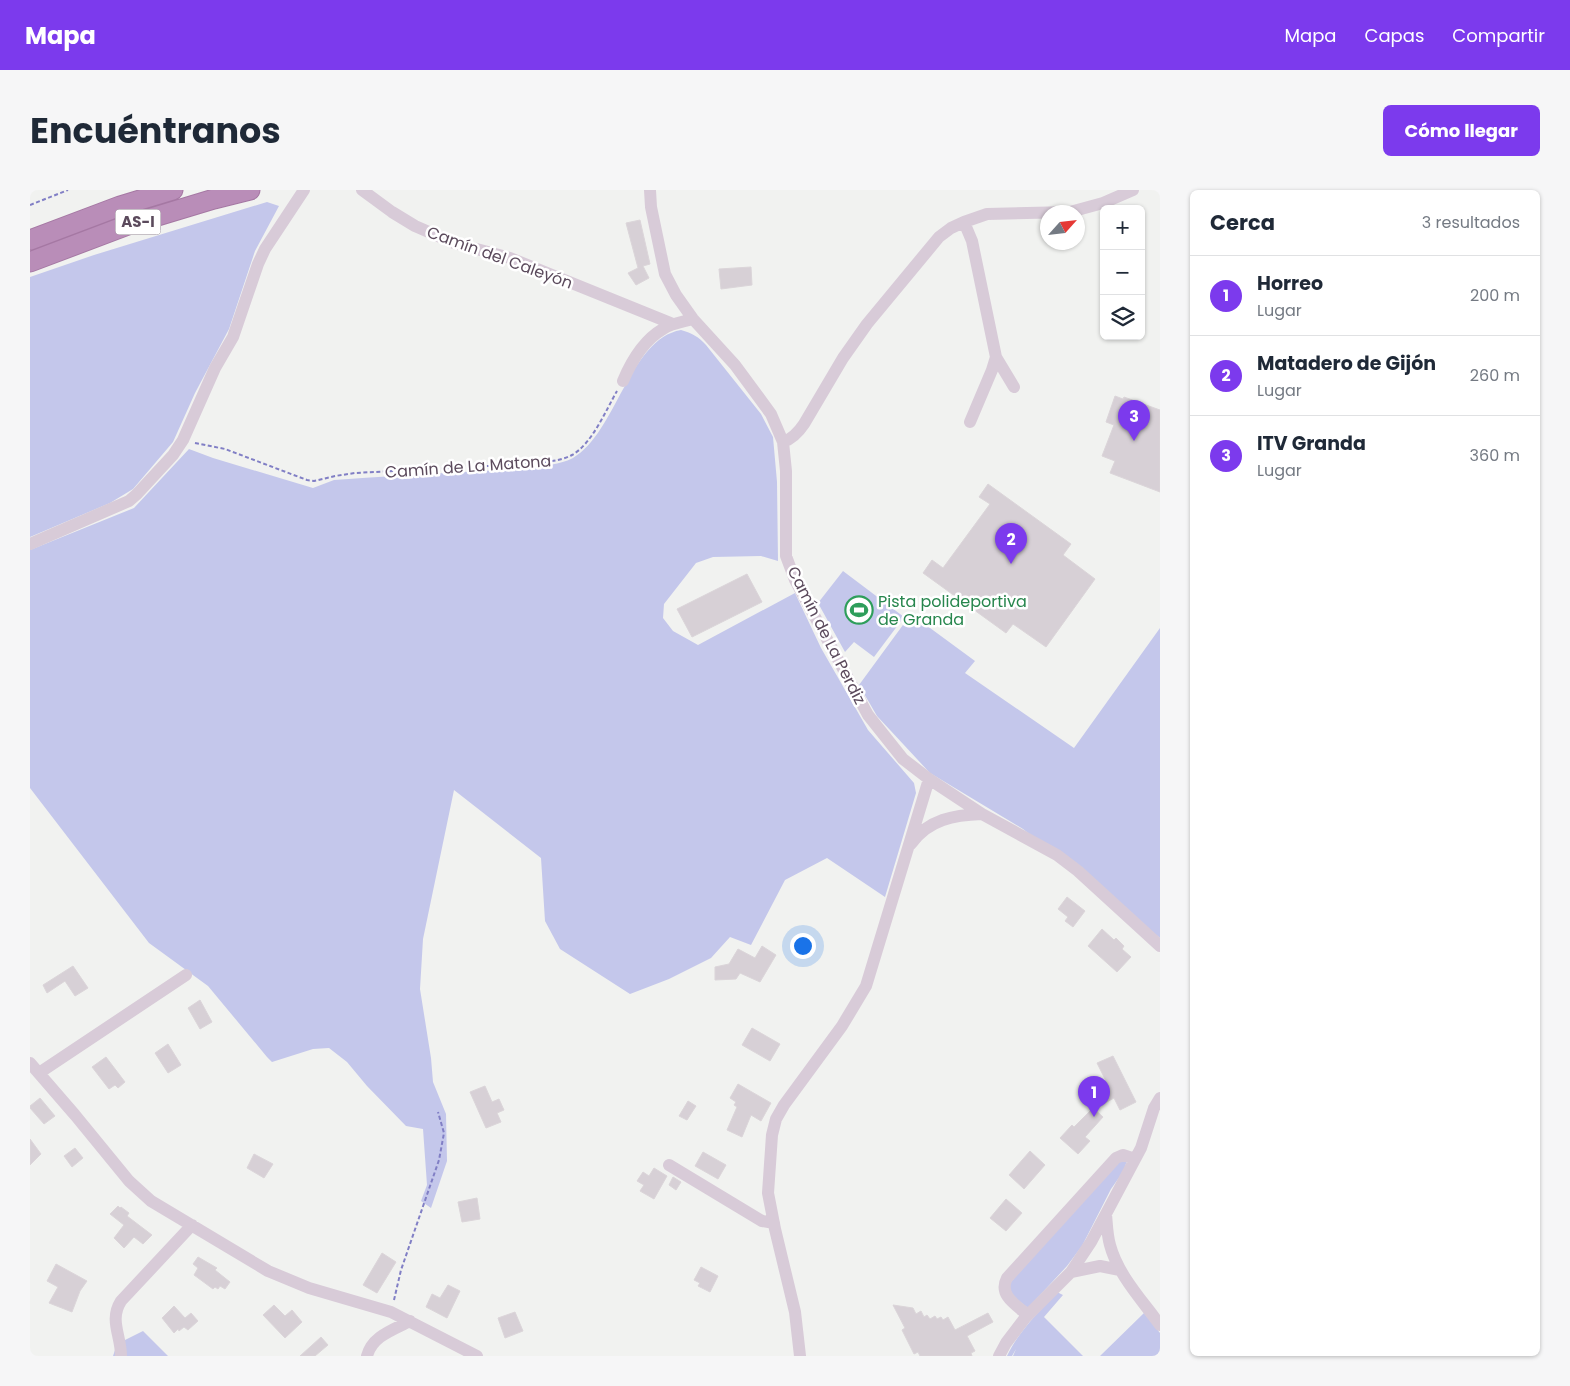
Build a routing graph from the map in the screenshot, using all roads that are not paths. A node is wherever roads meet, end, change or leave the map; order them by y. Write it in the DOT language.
graph roads {
  1 [pos="173,190"];
  2 [pos="250,190"];
  3 [pos="304,190"];
  4 [pos="362,190"];
  5 [pos="650,190"];
  6 [pos="1133,190"];
  7 [pos="964,222"];
  8 [pos="30,240"];
  9 [pos="30,262"];
  10 [pos="693,319"];
  11 [pos="673,324"];
  12 [pos="996,357"];
  13 [pos="622,381"];
  14 [pos="1014,387"];
  15 [pos="970,422"];
  16 [pos="783,442"];
  17 [pos="30,544"];
  18 [pos="929,779"];
  19 [pos="982,814"];
  20 [pos="907,850"];
  21 [pos="1160,946"];
  22 [pos="186,975"];
  23 [pos="30,1063"];
  24 [pos="39,1073"];
  25 [pos="1160,1098"];
  26 [pos="1135,1159"];
  27 [pos="669,1165"];
  28 [pos="1106,1214"];
  29 [pos="774,1223"];
  30 [pos="192,1225"];
  31 [pos="1120,1270"];
  32 [pos="1071,1272"];
  33 [pos="1028,1315"];
  34 [pos="410,1321"];
  35 [pos="1160,1325"];
  36 [pos="121,1356"];
  37 [pos="367,1356"];
  38 [pos="477,1356"];
  39 [pos="800,1356"];
  40 [pos="999,1356"];
  1 -- 8 [label="highway, AS-I"];
  2 -- 9 [label="highway, AS-I"];
  3 -- 17 [label="street"];
  4 -- 11 [label="street, Camín del Caleyón"];
  5 -- 10 [label="street, Camín de La Perdiz"];
  6 -- 7 [label="street"];
  7 -- 12 [label="street"];
  7 -- 16 [label="street"];
  10 -- 11 [label="street"];
  10 -- 16 [label="street, Camín de La Perdiz"];
  11 -- 13 [label="street"];
  12 -- 14 [label="street"];
  12 -- 15 [label="street"];
  16 -- 18 [label="street, Camín de La Perdiz"];
  18 -- 19 [label="street, Camín de La Perdiz"];
  18 -- 20 [label="street"];
  19 -- 20 [label="street"];
  19 -- 21 [label="street, Camín de La Perdiz"];
  20 -- 29 [label="street"];
  22 -- 24 [label="street"];
  23 -- 24 [label="street"];
  24 -- 30 [label="street"];
  25 -- 26 [label="street"];
  26 -- 28 [label="street"];
  26 -- 33 [label="street"];
  27 -- 29 [label="street"];
  28 -- 31 [label="street"];
  28 -- 32 [label="street"];
  29 -- 39 [label="street"];
  30 -- 34 [label="street"];
  30 -- 36 [label="street"];
  31 -- 32 [label="street"];
  31 -- 35 [label="street"];
  32 -- 33 [label="street"];
  33 -- 40 [label="street"];
  34 -- 37 [label="street"];
  34 -- 38 [label="street"];
}
